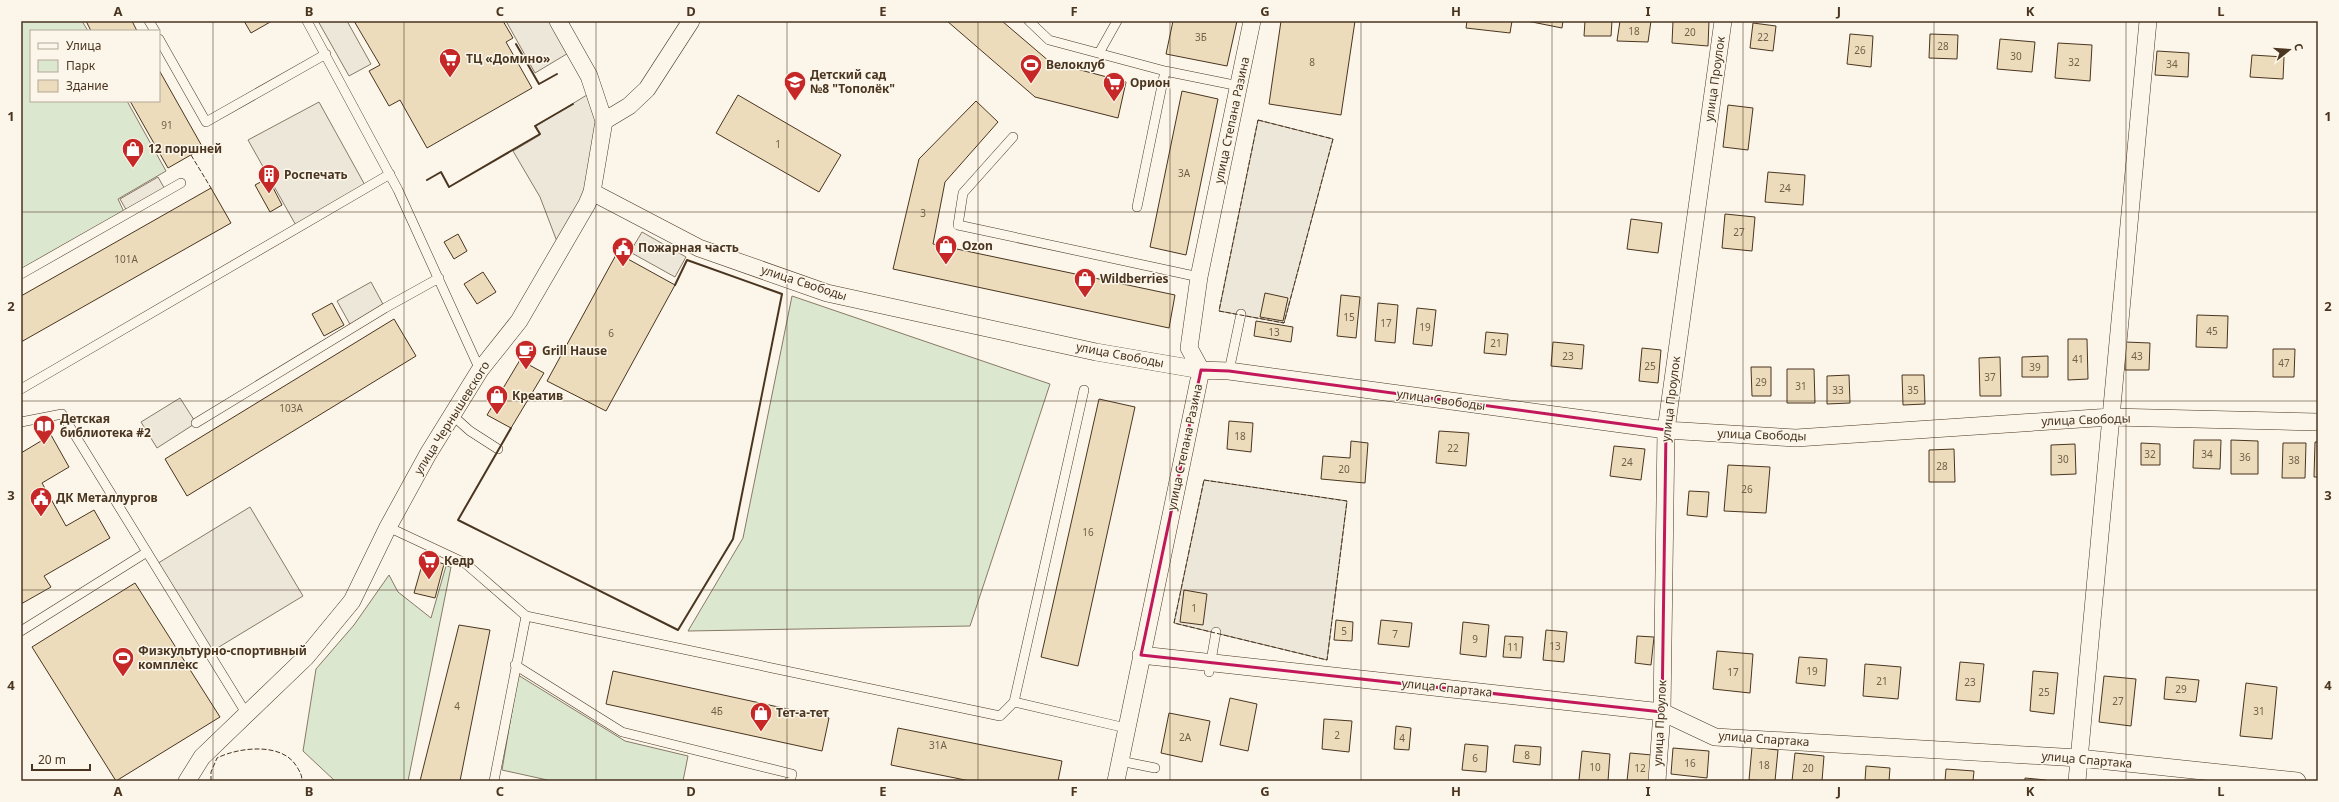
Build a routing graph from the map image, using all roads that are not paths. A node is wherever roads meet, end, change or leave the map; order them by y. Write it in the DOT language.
graph roads {
  1 [pos="149,21"];
  2 [pos="307,21"];
  3 [pos="558,21"];
  4 [pos="692,21"];
  5 [pos="1030,21"];
  6 [pos="1117,21"];
  7 [pos="1252,21"];
  8 [pos="1723,21"];
  9 [pos="2148,21"];
  10 [pos="154,30"];
  11 [pos="160,41"];
  12 [pos="1099,53"];
  13 [pos="326,54"];
  14 [pos="1165,71"];
  15 [pos="1239,86"];
  16 [pos="604,121"];
  17 [pos="1013,137"];
  18 [pos="390,174"];
  19 [pos="182,183"];
  20 [pos="592,192"];
  21 [pos="1137,207"];
  22 [pos="21,274"];
  23 [pos="1199,277"];
  24 [pos="439,278"];
  25 [pos="1241,314"];
  26 [pos="480,370"];
  27 [pos="1201,370"];
  28 [pos="1229,371"];
  29 [pos="21,389"];
  30 [pos="1084,390"];
  31 [pos="452,414"];
  32 [pos="2111,417"];
  33 [pos="21,422"];
  34 [pos="2318,422"];
  35 [pos="196,424"];
  36 [pos="1666,430"];
  37 [pos="498,449"];
  38 [pos="388,527"];
  39 [pos="147,552"];
  40 [pos="526,616"];
  41 [pos="21,631"];
  42 [pos="1216,632"];
  43 [pos="1141,655"];
  44 [pos="515,665"];
  45 [pos="1210,668"];
  46 [pos="1014,702"];
  47 [pos="1662,712"];
  48 [pos="246,713"];
  49 [pos="1126,728"];
  50 [pos="202,757"];
  51 [pos="2079,758"];
  52 [pos="1120,760"];
  53 [pos="1155,768"];
  54 [pos="187,781"];
  55 [pos="196,781"];
  56 [pos="494,781"];
  57 [pos="790,781"];
  58 [pos="1116,781"];
  59 [pos="1657,781"];
  60 [pos="2077,781"];
  61 [pos="2297,781"];
  1 -- 10 [label="lane"];
  2 -- 13 [label="lane"];
  3 -- 16 [label="street"];
  4 -- 16 [label="street"];
  5 -- 12 [label="lane"];
  6 -- 12 [label="lane"];
  7 -- 15 [label="street, улица Степана Разина"];
  8 -- 36 [label="street, улица Проулок"];
  9 -- 32 [label="street"];
  11 -- 13 [label="lane"];
  12 -- 14 [label="lane"];
  13 -- 18 [label="lane"];
  14 -- 15 [label="lane"];
  14 -- 21 [label="lane"];
  15 -- 23 [label="street, улица Степана Разина"];
  16 -- 20 [label="street, улица Чернышевского"];
  17 -- 23 [label="lane"];
  18 -- 24 [label="lane"];
  18 -- 29 [label="lane"];
  19 -- 22 [label="lane"];
  20 -- 26 [label="street, улица Чернышевского"];
  20 -- 27 [label="street, улица Свободы"];
  23 -- 27 [label="street, улица Степана Разина"];
  24 -- 26 [label="lane"];
  24 -- 35 [label="lane"];
  25 -- 28 [label="lane"];
  26 -- 31 [label="street, улица Чернышевского"];
  27 -- 28 [label="street, улица Свободы"];
  27 -- 43 [label="street, улица Степана Разина"];
  28 -- 36 [label="street, улица Свободы"];
  30 -- 46 [label="lane"];
  31 -- 37 [label="lane"];
  31 -- 38 [label="street, улица Чернышевского"];
  32 -- 34 [label="street, улица Свободы"];
  32 -- 36 [label="street, улица Свободы"];
  32 -- 51 [label="street"];
  33 -- 39 [label="lane"];
  36 -- 47 [label="street, улица Проулок"];
  38 -- 40 [label="lane"];
  38 -- 48 [label="street, улица Чернышевского"];
  39 -- 41 [label="lane"];
  39 -- 48 [label="lane"];
  40 -- 44 [label="lane"];
  40 -- 46 [label="lane"];
  42 -- 45 [label="lane"];
  43 -- 45 [label="street, улица Спартака"];
  43 -- 49 [label="street, улица Степана Разина"];
  44 -- 56 [label="lane"];
  44 -- 57 [label="lane"];
  45 -- 47 [label="street, улица Спартака"];
  46 -- 49 [label="lane"];
  47 -- 51 [label="street, улица Спартака"];
  47 -- 59 [label="street, улица Проулок"];
  48 -- 50 [label="street, улица Чернышевского"];
  49 -- 52 [label="street, улица Степана Разина"];
  50 -- 54 [label="street, улица Чернышевского"];
  50 -- 55 [label="street"];
  51 -- 60 [label="street"];
  51 -- 61 [label="street, улица Спартака"];
  52 -- 53 [label="lane"];
  52 -- 58 [label="street, улица Степана Разина"];
}
